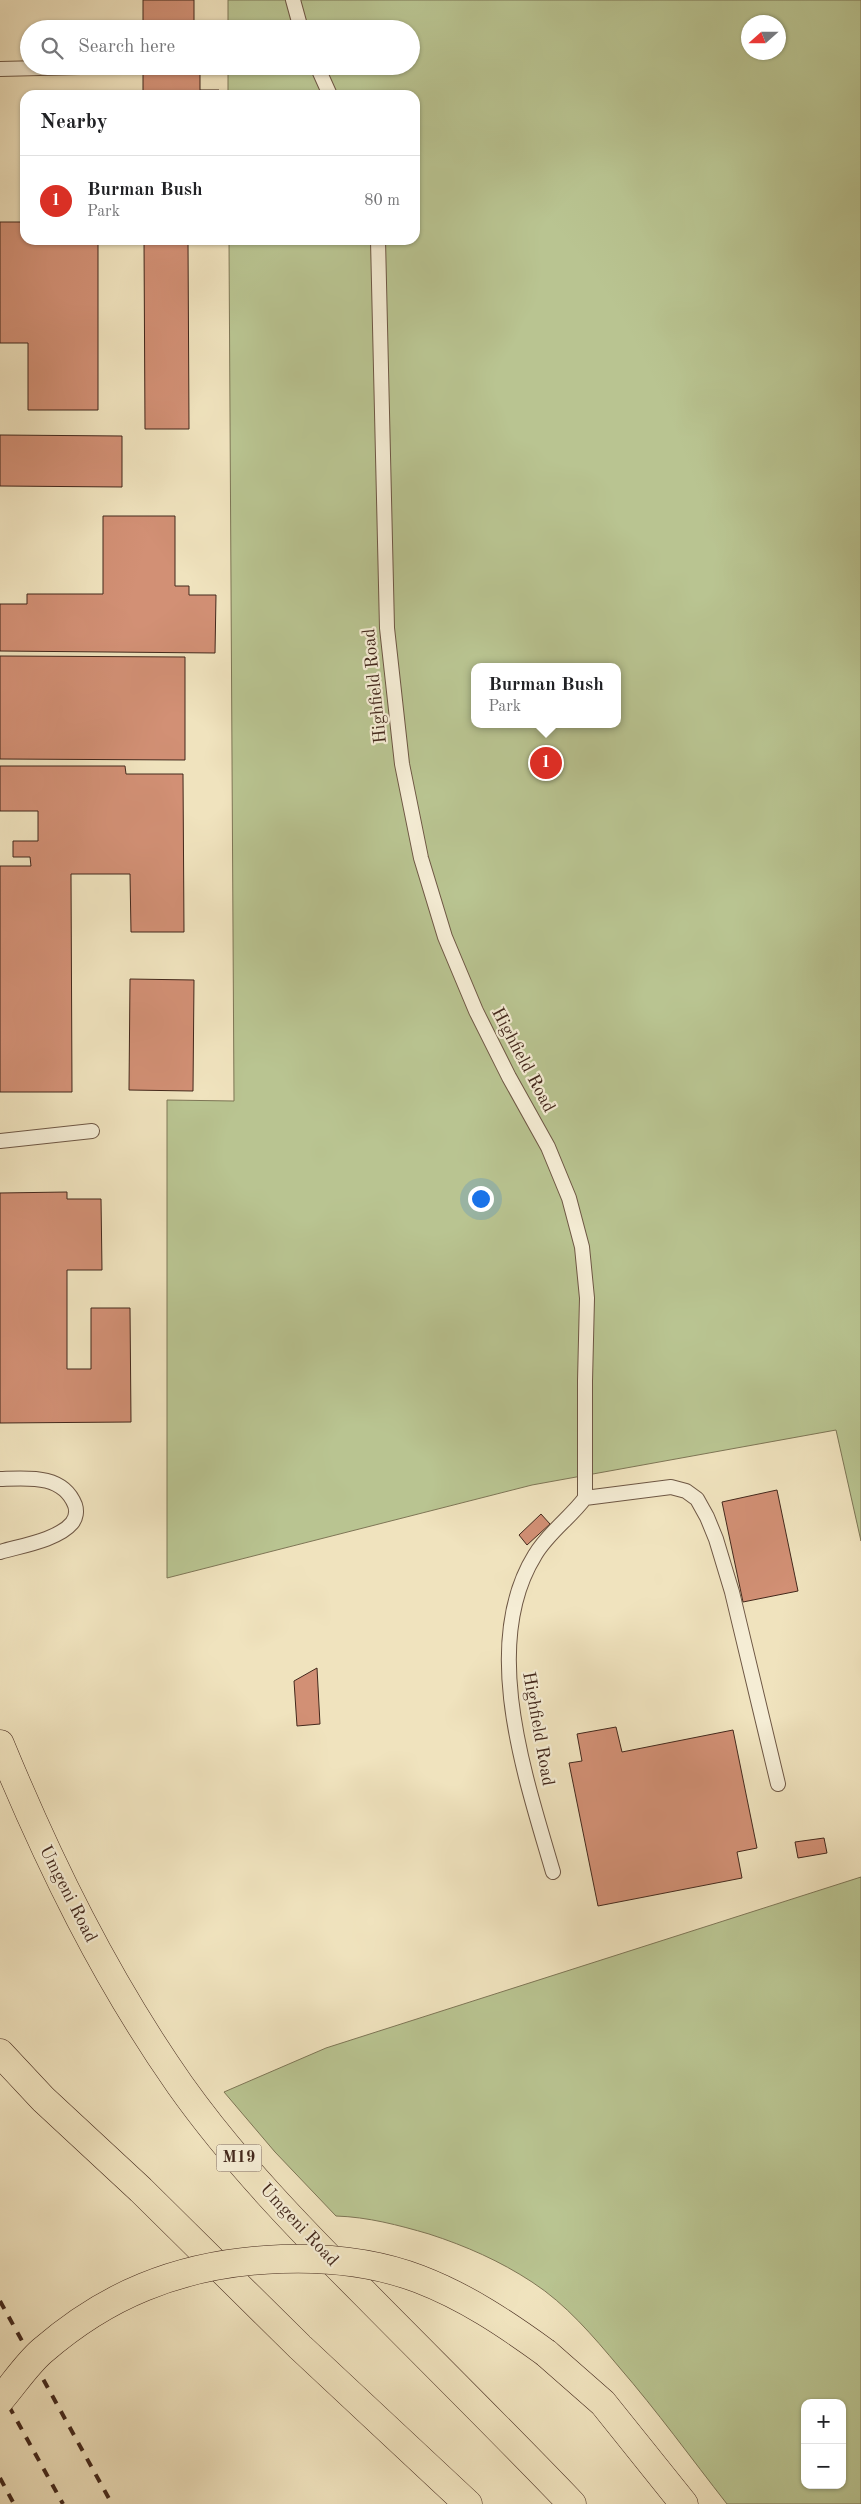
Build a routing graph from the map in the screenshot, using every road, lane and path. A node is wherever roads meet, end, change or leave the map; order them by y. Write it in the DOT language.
graph roads {
  1 [pos="293,0"];
  2 [pos="299,20"];
  3 [pos="0,69"];
  4 [pos="20,69"];
  5 [pos="321,75"];
  6 [pos="328,90"];
  7 [pos="378,245"];
  8 [pos="92,1131"];
  9 [pos="0,1141"];
  10 [pos="0,1479"];
  11 [pos="585,1498"];
  12 [pos="0,1552"];
  13 [pos="0,1744"];
  14 [pos="778,1784"];
  15 [pos="553,1872"];
  16 [pos="0,2053"];
  17 [pos="0,2400"];
  18 [pos="468,2504"];
  19 [pos="572,2504"];
  20 [pos="684,2504"];
  1 -- 2 [label="lane"];
  3 -- 4 [label="lane"];
  5 -- 6 [label="lane"];
  7 -- 11 [label="lane, Highfield Road"];
  8 -- 9 [label="lane"];
  10 -- 12 [label="lane"];
  11 -- 14 [label="lane"];
  11 -- 15 [label="lane, Highfield Road"];
  13 -- 19 [label="main road, Umgeni Road / M19"];
  16 -- 18 [label="main road"];
  17 -- 20 [label="main road, bridge"];
}
